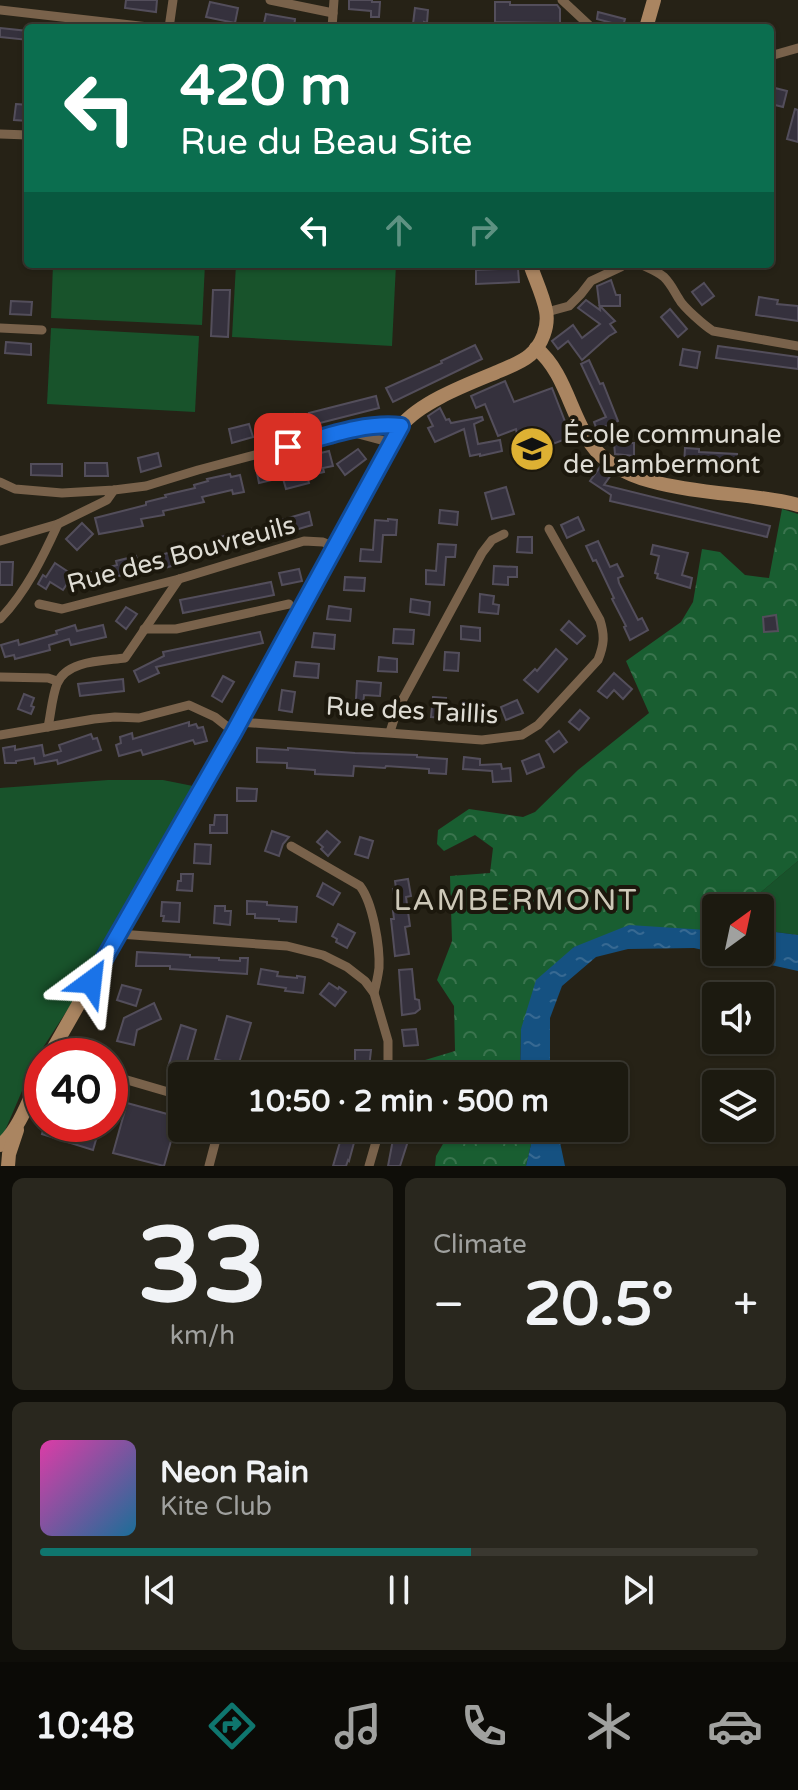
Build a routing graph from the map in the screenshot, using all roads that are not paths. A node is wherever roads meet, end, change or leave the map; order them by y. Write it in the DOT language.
graph roads {
  1 [pos="173,0"];
  2 [pos="270,0"];
  3 [pos="334,0"];
  4 [pos="562,0"];
  5 [pos="654,0"];
  6 [pos="0,10"];
  7 [pos="333,13"];
  8 [pos="122,24"];
  9 [pos="170,24"];
  10 [pos="332,24"];
  11 [pos="588,24"];
  12 [pos="647,24"];
  13 [pos="798,48"];
  14 [pos="774,55"];
  15 [pos="0,134"];
  16 [pos="24,135"];
  17 [pos="531,268"];
  18 [pos="619,268"];
  19 [pos="647,268"];
  20 [pos="547,312"];
  21 [pos="0,328"];
  22 [pos="42,330"];
  23 [pos="798,346"];
  24 [pos="536,348"];
  25 [pos="401,426"];
  26 [pos="348,431"];
  27 [pos="392,443"];
  28 [pos="0,482"];
  29 [pos="114,490"];
  30 [pos="795,502"];
  31 [pos="58,524"];
  32 [pos="549,529"];
  33 [pos="504,534"];
  34 [pos="0,541"];
  35 [pos="334,547"];
  36 [pos="179,579"];
  37 [pos="39,604"];
  38 [pos="289,604"];
  39 [pos="0,619"];
  40 [pos="144,629"];
  41 [pos="0,677"];
  42 [pos="57,681"];
  43 [pos="48,727"];
  44 [pos="237,727"];
  45 [pos="390,732"];
  46 [pos="0,735"];
  47 [pos="291,846"];
  48 [pos="119,934"];
  49 [pos="374,993"];
  50 [pos="60,1038"];
  51 [pos="388,1062"];
  52 [pos="128,1080"];
  53 [pos="168,1092"];
  54 [pos="24,1110"];
  55 [pos="215,1142"];
  56 [pos="376,1142"];
  57 [pos="4,1155"];
  58 [pos="209,1166"];
  59 [pos="369,1166"];
  1 -- 9 [label="street"];
  2 -- 7 [label="street"];
  3 -- 7 [label="street"];
  4 -- 11 [label="street"];
  5 -- 12 [label="street"];
  6 -- 8 [label="street"];
  7 -- 10 [label="street"];
  13 -- 14 [label="street"];
  15 -- 16 [label="street"];
  17 -- 20 [label="street"];
  18 -- 20 [label="street"];
  19 -- 23 [label="street"];
  20 -- 24 [label="street"];
  21 -- 22 [label="street"];
  24 -- 25 [label="street"];
  24 -- 30 [label="street"];
  25 -- 26 [label="street"];
  25 -- 27 [label="street"];
  26 -- 27 [label="street"];
  26 -- 29 [label="street"];
  27 -- 35 [label="street"];
  28 -- 29 [label="street"];
  29 -- 31 [label="street"];
  31 -- 34 [label="street"];
  31 -- 39 [label="street"];
  32 -- 45 [label="street, Rue des Taillis"];
  33 -- 45 [label="street"];
  35 -- 36 [label="street, Rue des Bouvreuils"];
  35 -- 44 [label="street"];
  36 -- 37 [label="street, Rue des Bouvreuils"];
  36 -- 40 [label="street"];
  38 -- 40 [label="street"];
  40 -- 42 [label="street"];
  41 -- 42 [label="street"];
  42 -- 43 [label="street"];
  43 -- 44 [label="street"];
  43 -- 46 [label="street"];
  44 -- 45 [label="street, Rue des Taillis"];
  44 -- 48 [label="street"];
  47 -- 49 [label="street"];
  48 -- 49 [label="street"];
  48 -- 50 [label="street"];
  49 -- 51 [label="street"];
  52 -- 53 [label="street"];
  54 -- 57 [label="street"];
  55 -- 58 [label="street"];
  56 -- 59 [label="street"];
}
